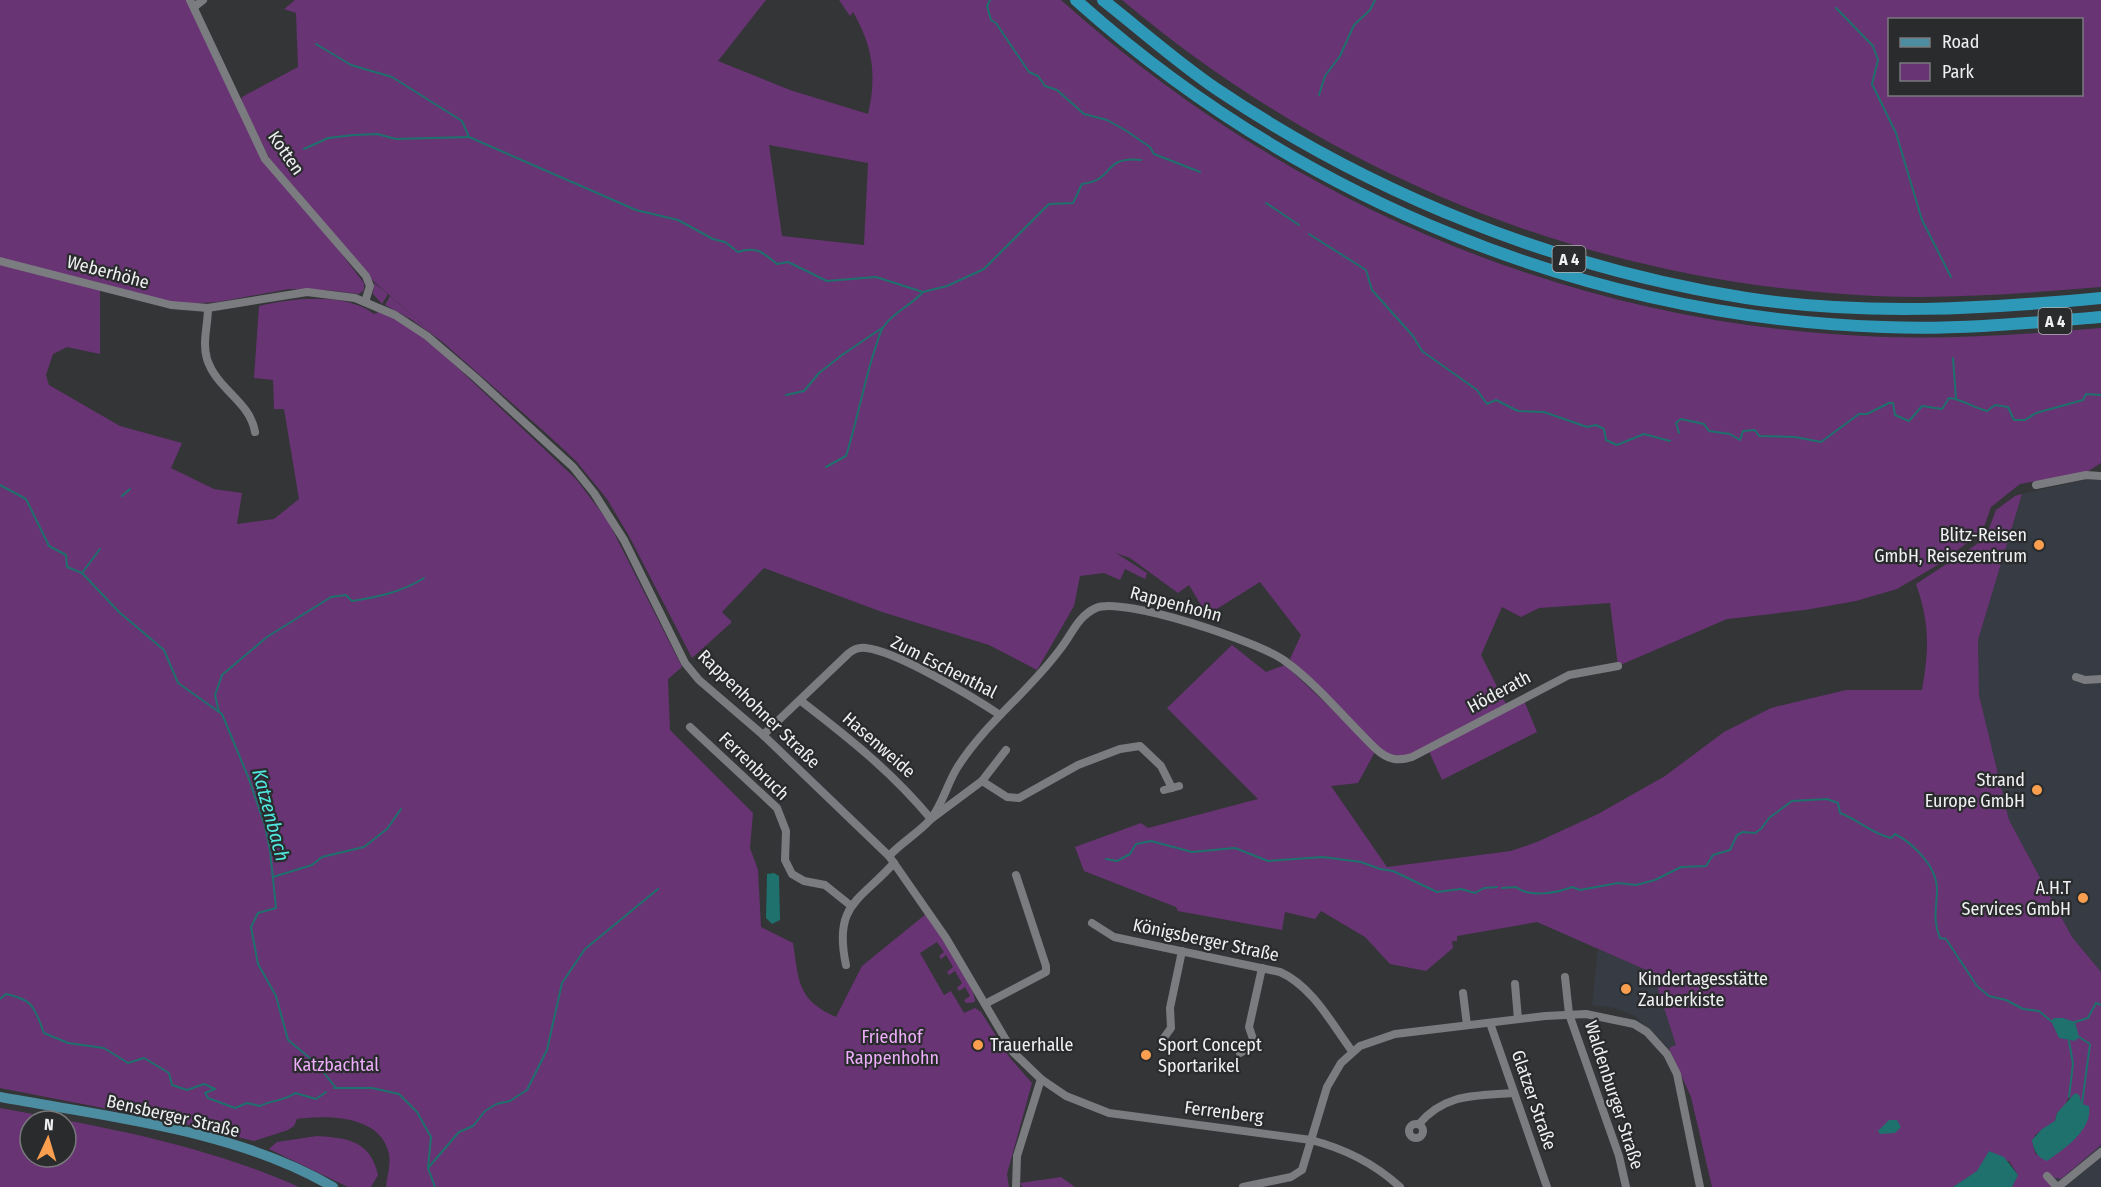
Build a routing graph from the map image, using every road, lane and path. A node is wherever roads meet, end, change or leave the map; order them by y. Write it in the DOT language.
graph roads {
  1 [pos="203,0"];
  2 [pos="1076,0"];
  3 [pos="1103,0"];
  4 [pos="192,4"];
  5 [pos="0,261"];
  6 [pos="2101,298"];
  7 [pos="365,302"];
  8 [pos="208,308"];
  9 [pos="2101,317"];
  10 [pos="255,432"];
  11 [pos="2101,476"];
  12 [pos="2036,484"];
  13 [pos="1618,666"];
  14 [pos="2076,677"];
  15 [pos="2101,679"];
  16 [pos="801,701"];
  17 [pos="1000,715"];
  18 [pos="690,727"];
  19 [pos="763,735"];
  20 [pos="1006,750"];
  21 [pos="1401,760"];
  22 [pos="982,781"];
  23 [pos="1171,788"];
  24 [pos="931,819"];
  25 [pos="892,859"];
  26 [pos="1016,875"];
  27 [pos="850,905"];
  28 [pos="1092,923"];
  29 [pos="1182,951"];
  30 [pos="846,965"];
  31 [pos="1262,968"];
  32 [pos="1565,977"];
  33 [pos="1515,984"];
  34 [pos="1463,993"];
  35 [pos="985,1004"];
  36 [pos="1569,1014"];
  37 [pos="1518,1019"];
  38 [pos="1490,1023"];
  39 [pos="1467,1025"];
  40 [pos="1163,1039"];
  41 [pos="1352,1051"];
  42 [pos="1240,1053"];
  43 [pos="1041,1079"];
  44 [pos="1513,1093"];
  45 [pos="0,1097"];
  46 [pos="1419,1124"];
  47 [pos="1311,1140"];
  48 [pos="2101,1152"];
  49 [pos="2047,1176"];
  50 [pos="333,1187"];
  51 [pos="1016,1187"];
  52 [pos="1243,1187"];
  53 [pos="1400,1187"];
  54 [pos="1547,1187"];
  55 [pos="1626,1187"];
  56 [pos="1700,1187"];
  57 [pos="2058,1187"];
  1 -- 4 [label="street, Kotten"];
  2 -- 9 [label="highway, A 4"];
  3 -- 6 [label="highway, A 4"];
  4 -- 7 [label="street, Kotten"];
  5 -- 8 [label="street, Weberhöhe"];
  7 -- 8 [label="street, Weberhöhe"];
  7 -- 19 [label="street, Rappenhohner Straße"];
  8 -- 10 [label="street"];
  11 -- 12 [label="street"];
  13 -- 21 [label="street, Höderath"];
  14 -- 15 [label="street"];
  16 -- 17 [label="street, Zum Eschenthal"];
  16 -- 19 [label="street, Zum Eschenthal"];
  16 -- 24 [label="street, Hasenweide"];
  17 -- 21 [label="street, Rappenhohn"];
  17 -- 24 [label="street, Rappenhohn"];
  18 -- 27 [label="street, Ferrenbruch"];
  19 -- 25 [label="street, Rappenhohner Straße"];
  20 -- 22 [label="street, Rappenhohn"];
  22 -- 23 [label="street"];
  22 -- 24 [label="street, Rappenhohn"];
  24 -- 25 [label="street, Rappenhohn"];
  25 -- 27 [label="street"];
  25 -- 35 [label="street, Rappenhohner Straße"];
  26 -- 35 [label="street"];
  27 -- 30 [label="street"];
  28 -- 29 [label="street, Königsberger Straße"];
  29 -- 31 [label="street, Königsberger Straße"];
  29 -- 40 [label="street"];
  31 -- 41 [label="street, Königsberger Straße"];
  31 -- 42 [label="street"];
  32 -- 36 [label="street, Waldenburger Straße"];
  33 -- 37 [label="street"];
  34 -- 39 [label="street"];
  35 -- 43 [label="street, Rappenhohner Straße"];
  36 -- 37 [label="street"];
  36 -- 55 [label="street, Waldenburger Straße"];
  36 -- 56 [label="street"];
  37 -- 38 [label="street"];
  38 -- 39 [label="street"];
  38 -- 44 [label="street, Glatzer Straße"];
  39 -- 41 [label="street"];
  41 -- 47 [label="street"];
  43 -- 47 [label="street, Ferrenberg"];
  43 -- 51 [label="street"];
  44 -- 46 [label="street"];
  44 -- 54 [label="street, Glatzer Straße"];
  45 -- 50 [label="main road, Bensberger Straße"];
  47 -- 52 [label="street"];
  47 -- 53 [label="street, Ferrenberg"];
  48 -- 57 [label="street"];
  49 -- 57 [label="street"];
}
